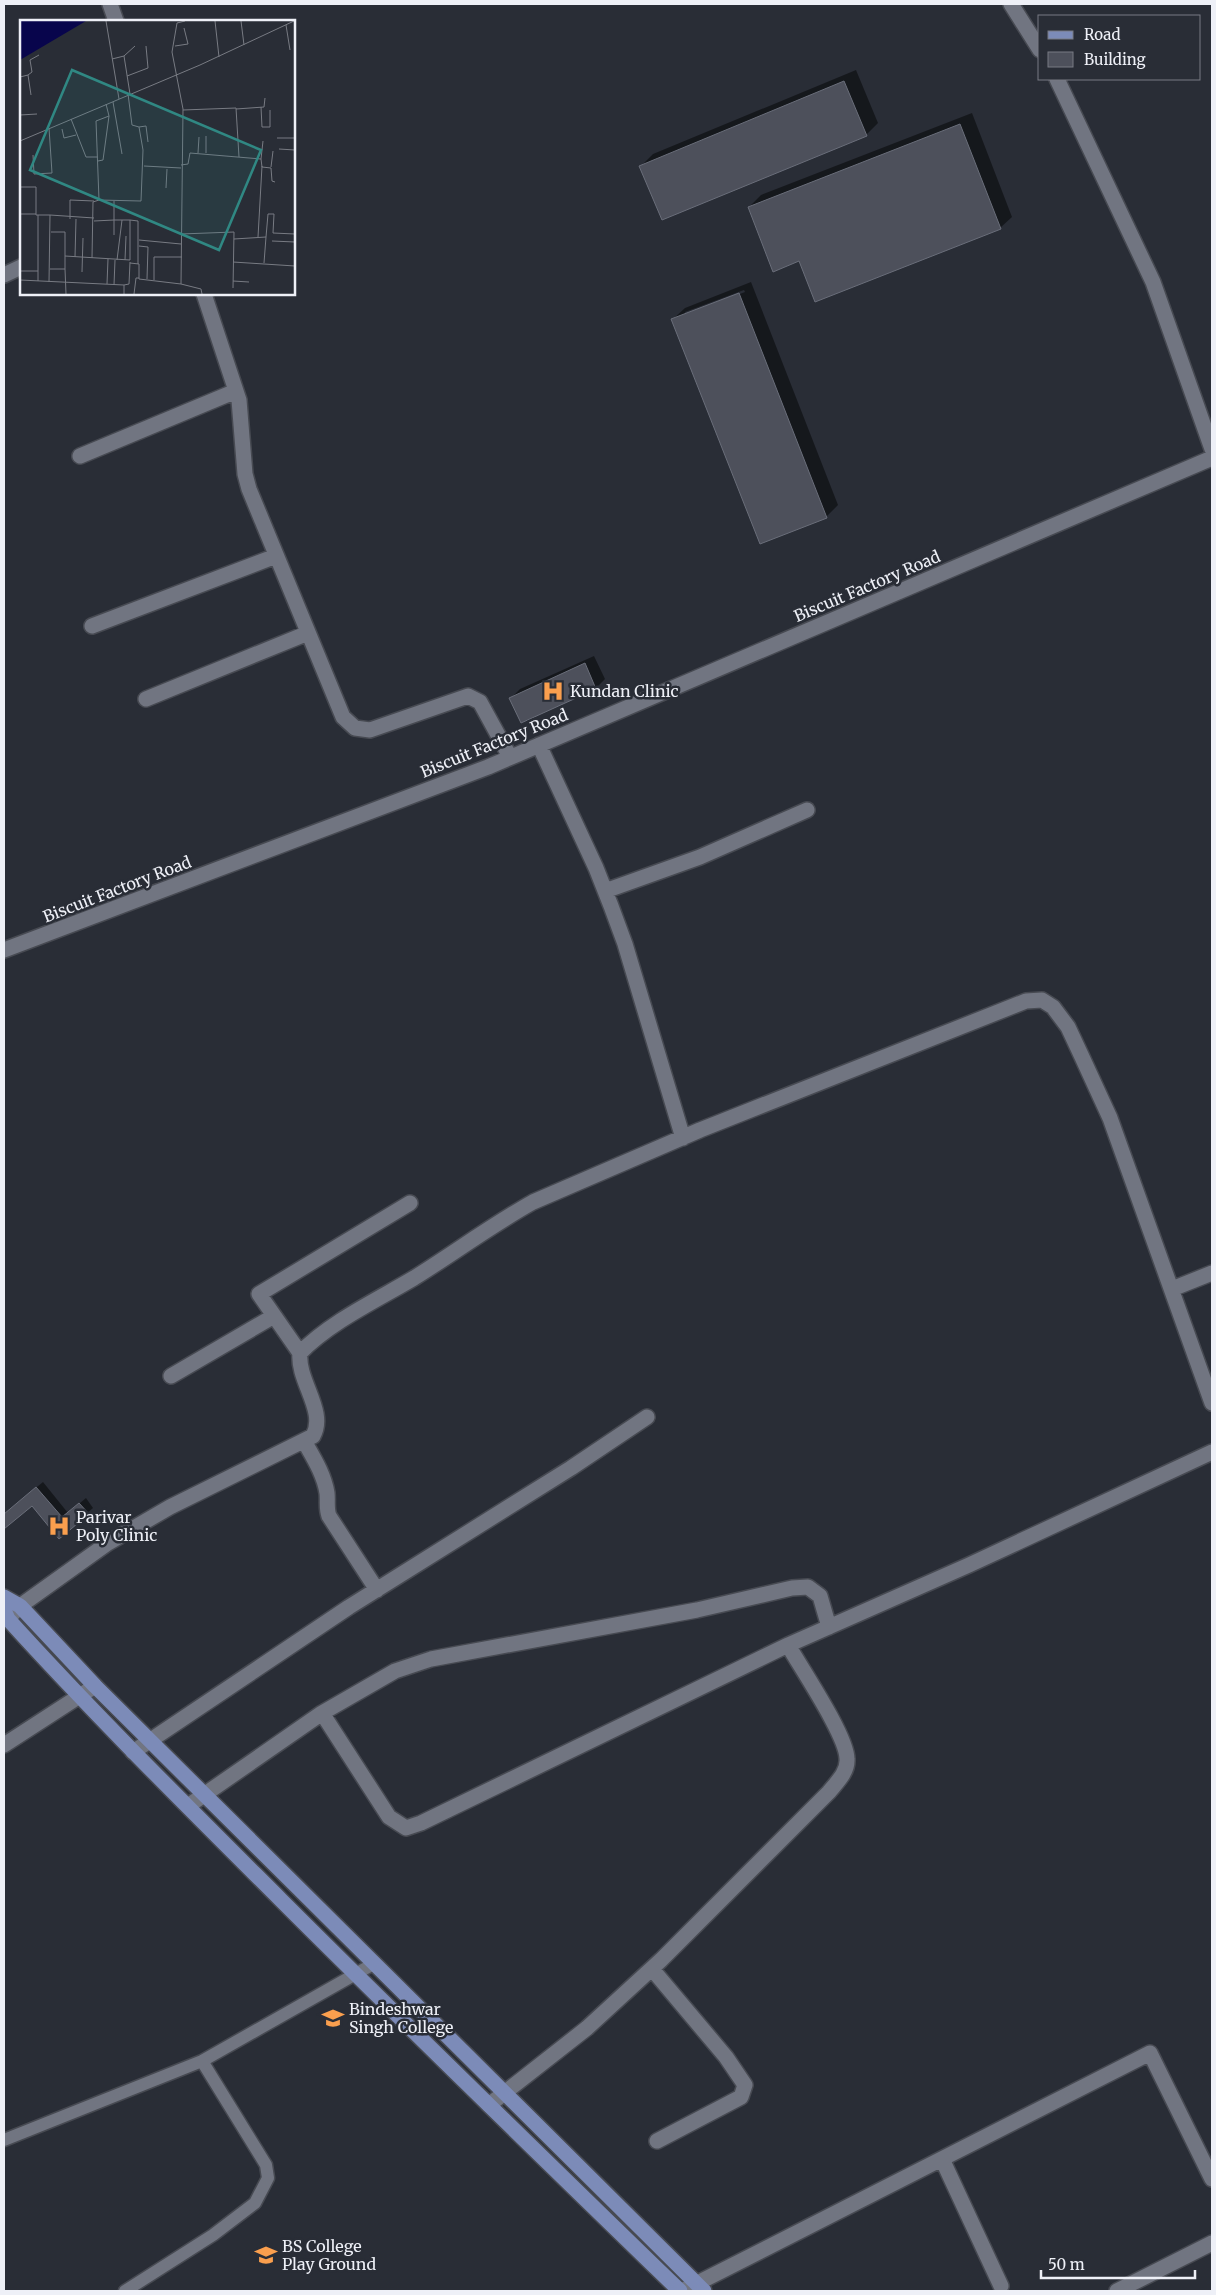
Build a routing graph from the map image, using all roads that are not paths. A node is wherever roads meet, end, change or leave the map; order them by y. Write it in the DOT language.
graph roads {
  1 [pos="110,4"];
  2 [pos="1011,4"];
  3 [pos="116,20"];
  4 [pos="1038,47"];
  5 [pos="1057,80"];
  6 [pos="20,267"];
  7 [pos="4,275"];
  8 [pos="204,295"];
  9 [pos="236,391"];
  10 [pos="1212,449"];
  11 [pos="80,456"];
  12 [pos="1212,458"];
  13 [pos="276,556"];
  14 [pos="92,626"];
  15 [pos="308,633"];
  16 [pos="146,699"];
  17 [pos="539,745"];
  18 [pos="510,757"];
  19 [pos="807,810"];
  20 [pos="605,891"];
  21 [pos="4,950"];
  22 [pos="683,1138"];
  23 [pos="410,1203"];
  24 [pos="1212,1273"];
  25 [pos="1172,1289"];
  26 [pos="274,1316"];
  27 [pos="300,1353"];
  28 [pos="171,1376"];
  29 [pos="1212,1403"];
  30 [pos="647,1417"];
  31 [pos="304,1441"];
  32 [pos="1212,1452"];
  33 [pos="377,1590"];
  34 [pos="4,1597"];
  35 [pos="20,1606"];
  36 [pos="6,1615"];
  37 [pos="829,1627"];
  38 [pos="788,1645"];
  39 [pos="95,1686"];
  40 [pos="79,1697"];
  41 [pos="322,1713"];
  42 [pos="152,1740"];
  43 [pos="4,1745"];
  44 [pos="133,1752"];
  45 [pos="206,1794"];
  46 [pos="188,1806"];
  47 [pos="299,1887"];
  48 [pos="283,1902"];
  49 [pos="375,1963"];
  50 [pos="652,1969"];
  51 [pos="355,1974"];
  52 [pos="202,2061"];
  53 [pos="505,2092"];
  54 [pos="488,2105"];
  55 [pos="4,2140"];
  56 [pos="657,2141"];
  57 [pos="942,2159"];
  58 [pos="1212,2180"];
  59 [pos="1212,2244"];
  60 [pos="1002,2286"];
  61 [pos="700,2288"];
  62 [pos="125,2291"];
  63 [pos="681,2291"];
  64 [pos="1117,2291"];
  1 -- 3 [label="street"];
  2 -- 4 [label="street"];
  5 -- 10 [label="street"];
  6 -- 7 [label="street"];
  8 -- 9 [label="street"];
  9 -- 11 [label="street"];
  9 -- 13 [label="street"];
  12 -- 17 [label="street, Biscuit Factory Road"];
  13 -- 14 [label="street"];
  13 -- 15 [label="street"];
  15 -- 16 [label="street"];
  15 -- 18 [label="street"];
  17 -- 18 [label="street, Biscuit Factory Road"];
  17 -- 20 [label="street"];
  18 -- 21 [label="street, Biscuit Factory Road"];
  19 -- 20 [label="street"];
  20 -- 22 [label="street"];
  22 -- 25 [label="street"];
  22 -- 27 [label="street"];
  23 -- 26 [label="street"];
  24 -- 25 [label="street"];
  25 -- 29 [label="street"];
  26 -- 27 [label="street"];
  26 -- 28 [label="street"];
  27 -- 31 [label="street"];
  30 -- 33 [label="street"];
  31 -- 33 [label="street"];
  31 -- 35 [label="street"];
  32 -- 37 [label="street"];
  33 -- 42 [label="street"];
  34 -- 35 [label="main road"];
  35 -- 36 [label="street"];
  35 -- 39 [label="main road"];
  36 -- 40 [label="main road"];
  37 -- 38 [label="street"];
  37 -- 41 [label="street"];
  38 -- 41 [label="street"];
  38 -- 50 [label="street"];
  39 -- 40 [label="street"];
  39 -- 42 [label="main road"];
  40 -- 43 [label="street"];
  40 -- 44 [label="main road"];
  41 -- 45 [label="street"];
  42 -- 44 [label="street"];
  42 -- 45 [label="main road"];
  44 -- 46 [label="main road"];
  45 -- 46 [label="street"];
  45 -- 47 [label="main road"];
  46 -- 48 [label="main road"];
  47 -- 48 [label="main road"];
  47 -- 49 [label="main road"];
  48 -- 51 [label="main road"];
  49 -- 51 [label="lane"];
  49 -- 53 [label="main road"];
  50 -- 53 [label="street"];
  50 -- 56 [label="street"];
  51 -- 52 [label="lane"];
  51 -- 54 [label="main road"];
  52 -- 55 [label="lane"];
  52 -- 62 [label="lane"];
  53 -- 54 [label="street"];
  53 -- 61 [label="main road"];
  54 -- 63 [label="main road"];
  57 -- 58 [label="street"];
  57 -- 60 [label="street"];
  57 -- 61 [label="street"];
  59 -- 64 [label="street"];
  61 -- 63 [label="street"];
}
